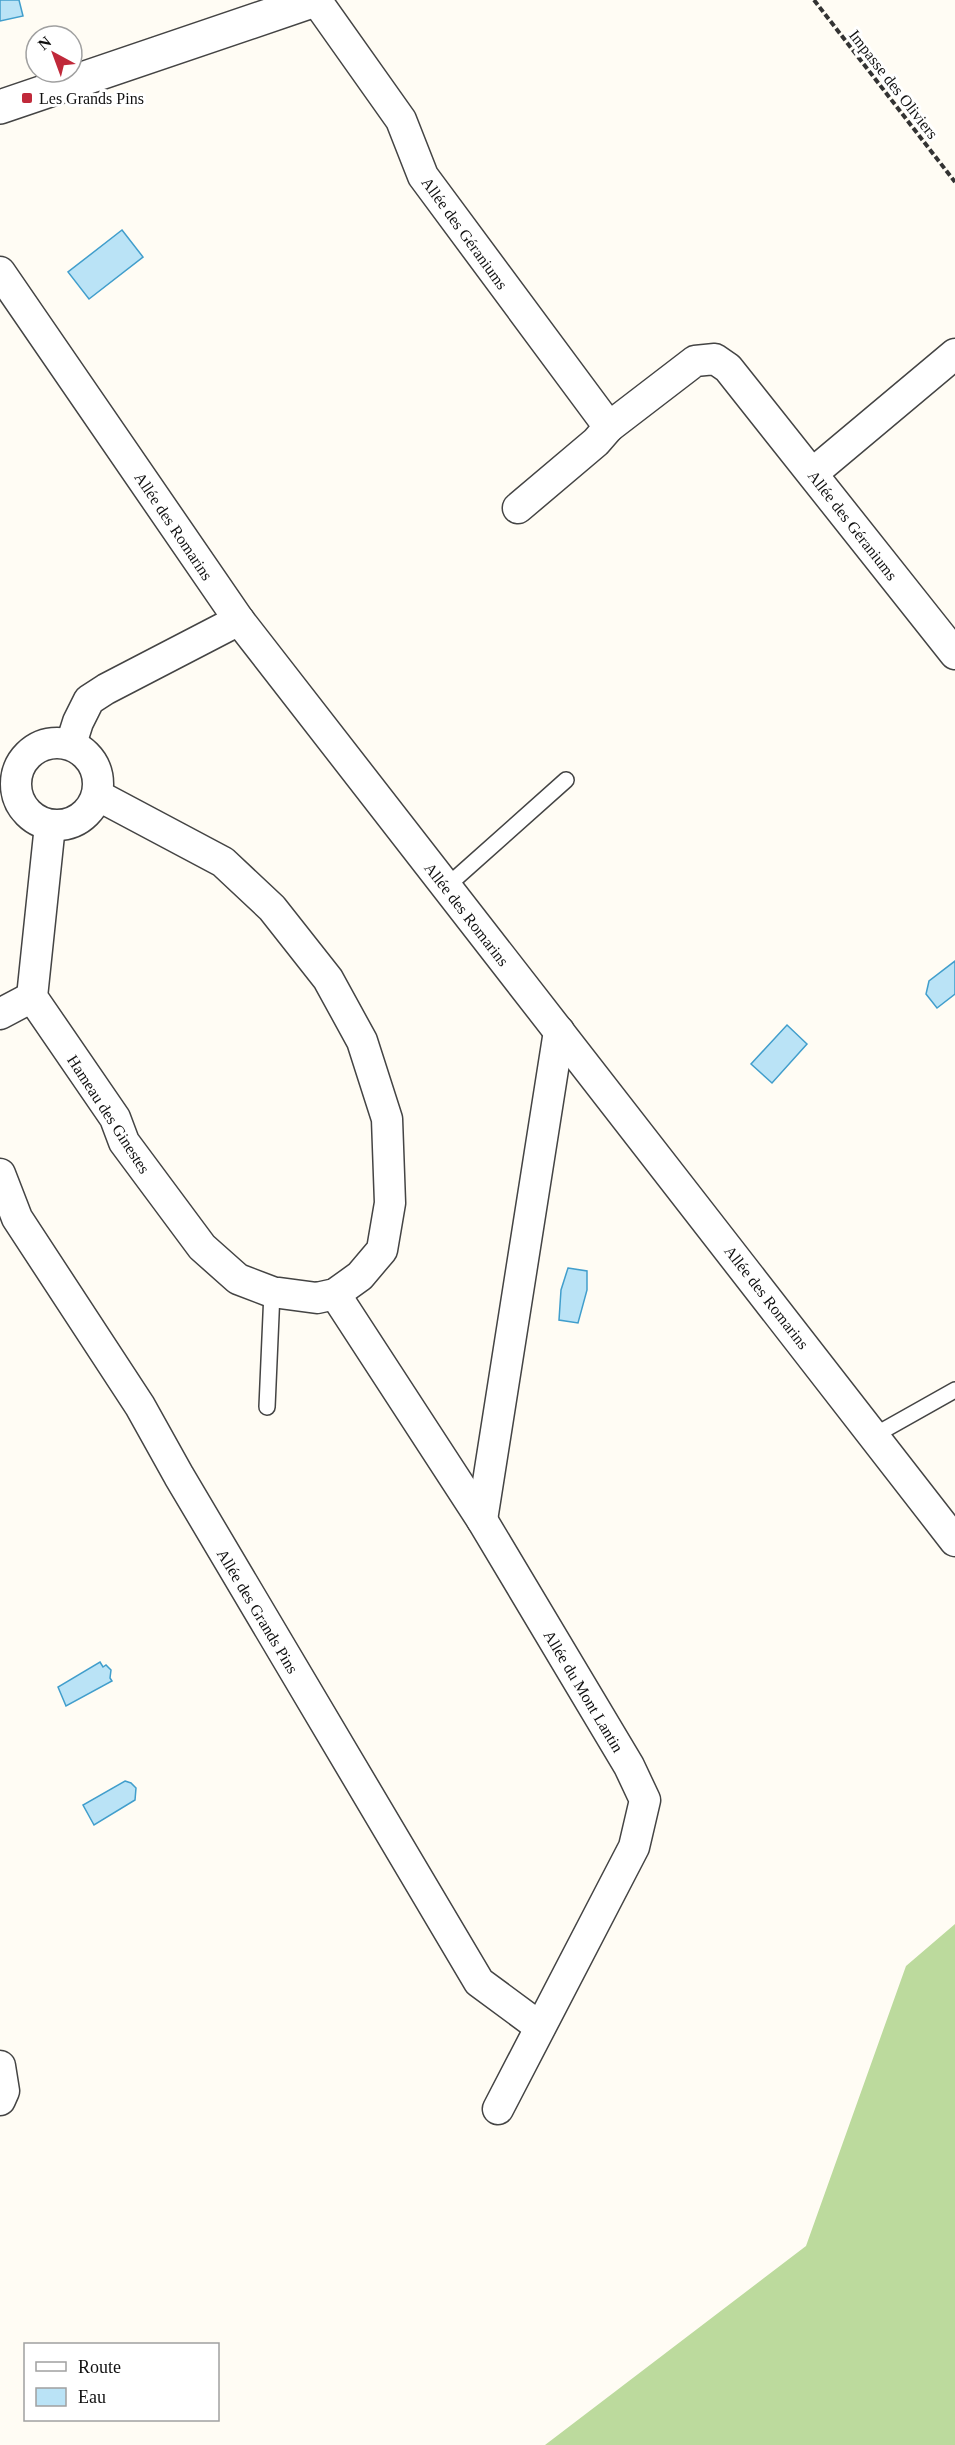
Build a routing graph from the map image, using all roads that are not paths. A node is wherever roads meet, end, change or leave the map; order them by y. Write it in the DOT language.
graph roads {
  1 [pos="316,0"];
  2 [pos="0,107"];
  3 [pos="0,272"];
  4 [pos="955,354"];
  5 [pos="609,427"];
  6 [pos="813,473"];
  7 [pos="518,508"];
  8 [pos="239,620"];
  9 [pos="955,654"];
  10 [pos="71,744"];
  11 [pos="8,771"];
  12 [pos="566,780"];
  13 [pos="97,795"];
  14 [pos="50,825"];
  15 [pos="446,886"];
  16 [pos="32,997"];
  17 [pos="0,1014"];
  18 [pos="558,1031"];
  19 [pos="0,1174"];
  20 [pos="272,1292"];
  21 [pos="335,1294"];
  22 [pos="955,1390"];
  23 [pos="267,1407"];
  24 [pos="875,1435"];
  25 [pos="482,1520"];
  26 [pos="955,1541"];
  27 [pos="540,2027"];
  28 [pos="0,2066"];
  29 [pos="0,2100"];
  30 [pos="498,2109"];
  1 -- 2 [label="street"];
  1 -- 5 [label="street, Allée des Géraniums"];
  3 -- 8 [label="street, Allée des Romarins"];
  4 -- 6 [label="street"];
  5 -- 6 [label="street, Allée des Géraniums"];
  5 -- 7 [label="street, Allée des Géraniums"];
  6 -- 9 [label="street, Allée des Géraniums"];
  8 -- 10 [label="street"];
  8 -- 15 [label="street, Allée des Romarins"];
  10 -- 11 [label="street"];
  10 -- 13 [label="street"];
  11 -- 14 [label="street"];
  12 -- 15 [label="lane"];
  13 -- 14 [label="street"];
  13 -- 21 [label="street"];
  14 -- 16 [label="street"];
  15 -- 18 [label="street, Allée des Romarins"];
  16 -- 17 [label="street"];
  16 -- 20 [label="street, Hameau des Ginestes"];
  18 -- 24 [label="street, Allée des Romarins"];
  18 -- 25 [label="street"];
  19 -- 27 [label="street, Allée des Grands Pins"];
  20 -- 21 [label="street, Hameau des Ginestes"];
  20 -- 23 [label="lane"];
  21 -- 25 [label="street, Allée du Mont Lantin"];
  22 -- 24 [label="lane"];
  24 -- 26 [label="street, Allée des Romarins"];
  25 -- 27 [label="street, Allée du Mont Lantin"];
  27 -- 30 [label="street, Allée du Mont Lantin"];
  28 -- 29 [label="street"];
}
